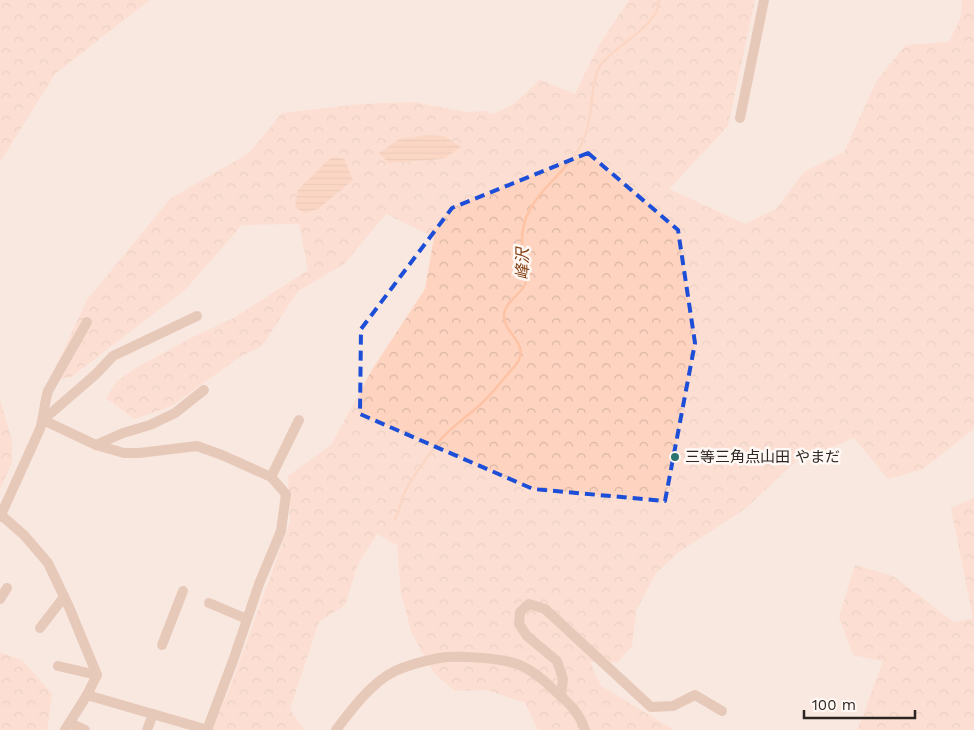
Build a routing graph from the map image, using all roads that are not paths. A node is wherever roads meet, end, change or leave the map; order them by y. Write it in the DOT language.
graph roads {
  1 [pos="764,0"];
  2 [pos="740,118"];
  3 [pos="197,316"];
  4 [pos="87,322"];
  5 [pos="204,390"];
  6 [pos="43,420"];
  7 [pos="299,420"];
  8 [pos="96,445"];
  9 [pos="271,477"];
  10 [pos="1,516"];
  11 [pos="7,588"];
  12 [pos="183,592"];
  13 [pos="64,597"];
  14 [pos="0,599"];
  15 [pos="208,603"];
  16 [pos="247,618"];
  17 [pos="40,628"];
  18 [pos="162,646"];
  19 [pos="58,666"];
  20 [pos="97,675"];
  21 [pos="87,695"];
  22 [pos="561,696"];
  23 [pos="722,711"];
  24 [pos="153,714"];
  25 [pos="68,726"];
  26 [pos="85,730"];
  27 [pos="147,730"];
  28 [pos="208,730"];
  29 [pos="336,730"];
  30 [pos="584,730"];
  1 -- 2 [label="street"];
  3 -- 6 [label="street"];
  4 -- 6 [label="street"];
  5 -- 8 [label="street"];
  6 -- 8 [label="street"];
  6 -- 10 [label="street"];
  7 -- 9 [label="street"];
  8 -- 9 [label="street"];
  9 -- 16 [label="street"];
  10 -- 13 [label="street"];
  11 -- 14 [label="street"];
  12 -- 18 [label="street"];
  13 -- 17 [label="street"];
  13 -- 20 [label="street"];
  15 -- 16 [label="street"];
  16 -- 28 [label="street"];
  19 -- 20 [label="street"];
  20 -- 21 [label="street"];
  21 -- 24 [label="street"];
  21 -- 25 [label="street"];
  22 -- 23 [label="street"];
  22 -- 29 [label="street"];
  22 -- 30 [label="street"];
  24 -- 27 [label="street"];
  24 -- 28 [label="street"];
  25 -- 26 [label="street"];
}
